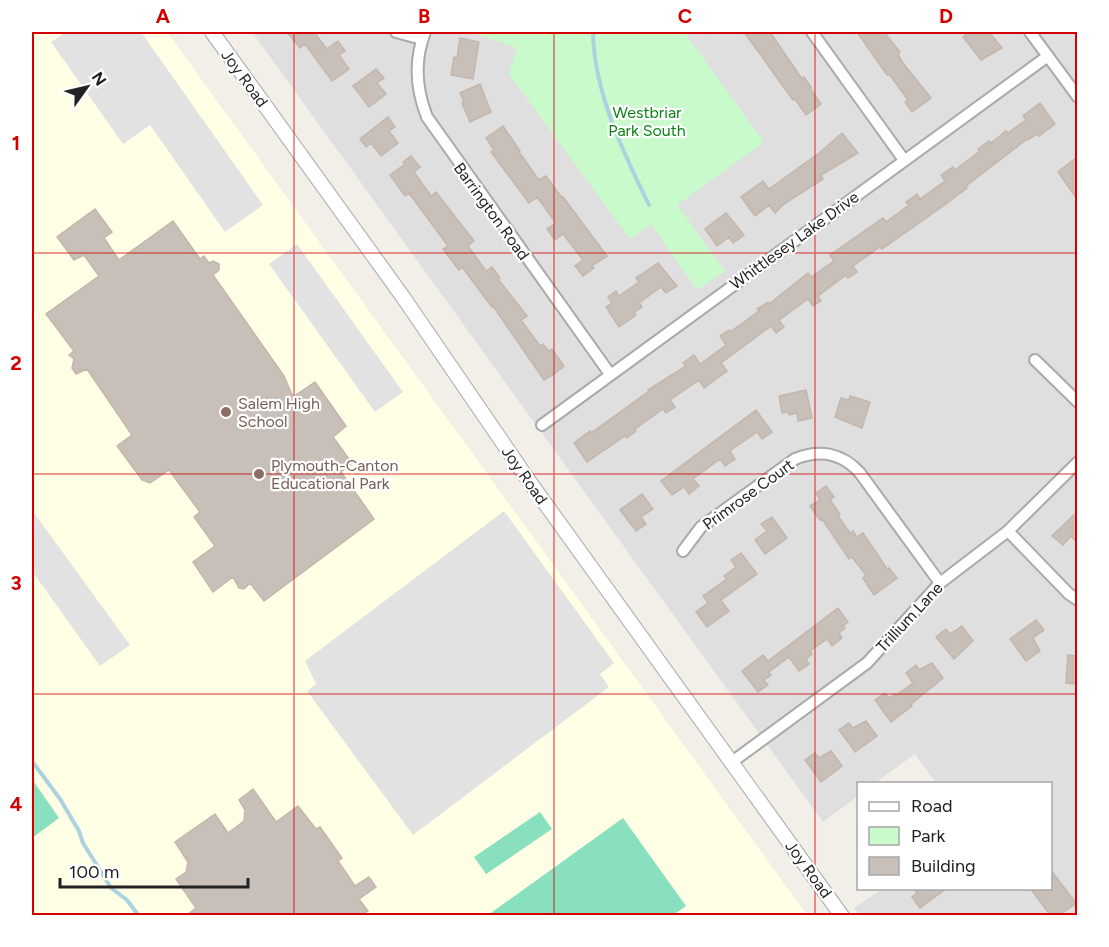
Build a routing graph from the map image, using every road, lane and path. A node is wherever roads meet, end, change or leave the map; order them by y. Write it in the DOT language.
graph roads {
  1 [pos="212,32"];
  2 [pos="396,32"];
  3 [pos="812,32"];
  4 [pos="1030,32"];
  5 [pos="423,35"];
  6 [pos="1048,56"];
  7 [pos="1077,97"];
  8 [pos="904,160"];
  9 [pos="1035,360"];
  10 [pos="610,374"];
  11 [pos="1077,402"];
  12 [pos="542,425"];
  13 [pos="1077,462"];
  14 [pos="1008,531"];
  15 [pos="683,551"];
  16 [pos="940,583"];
  17 [pos="1077,600"];
  18 [pos="732,762"];
  19 [pos="842,915"];
  1 -- 18 [label="street, Joy Road"];
  2 -- 5 [label="street"];
  3 -- 8 [label="street"];
  4 -- 6 [label="street"];
  5 -- 10 [label="street, Barrington Road"];
  6 -- 7 [label="street"];
  6 -- 8 [label="street, Whittlesey Lake Drive"];
  8 -- 10 [label="street, Whittlesey Lake Drive"];
  9 -- 11 [label="street"];
  10 -- 12 [label="street, Whittlesey Lake Drive"];
  13 -- 14 [label="street, Trillium Lane"];
  14 -- 16 [label="street, Trillium Lane"];
  14 -- 17 [label="street"];
  15 -- 16 [label="street, Primrose Court"];
  16 -- 18 [label="street, Trillium Lane"];
  18 -- 19 [label="street, Joy Road"];
}
